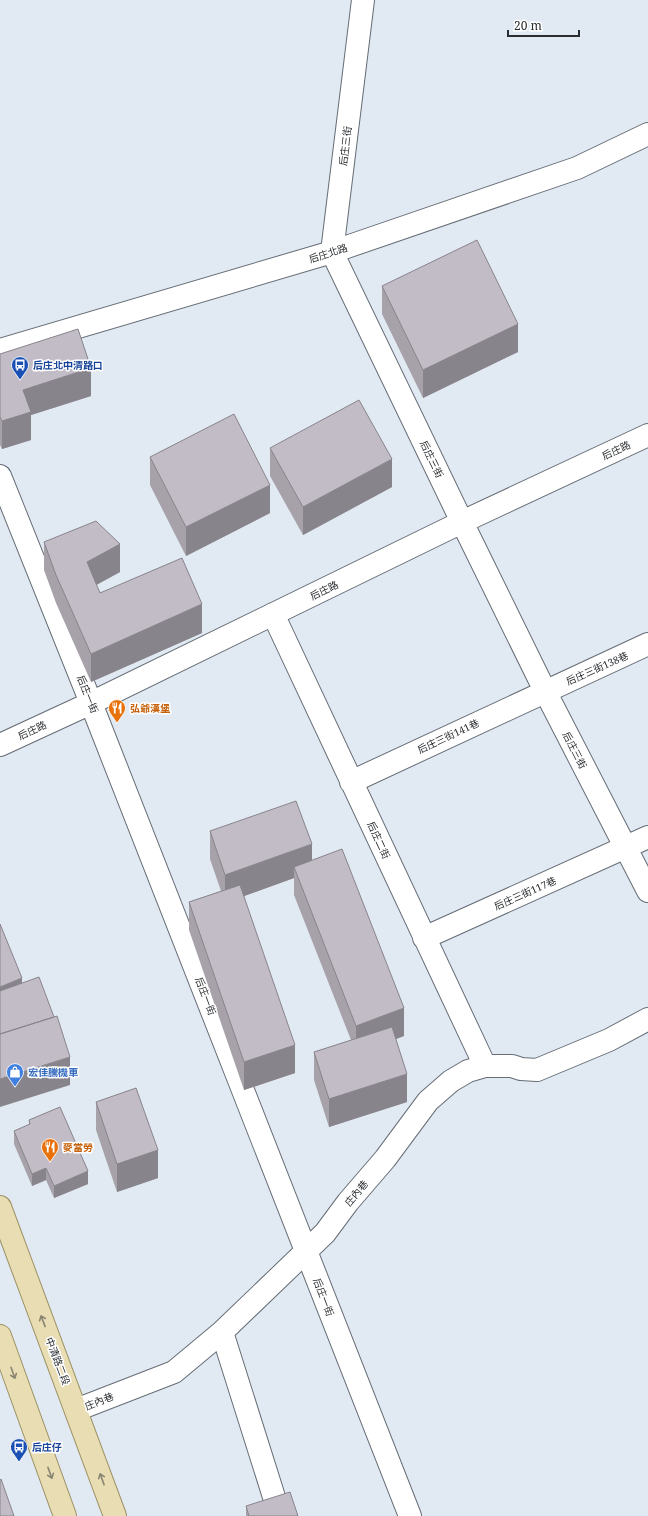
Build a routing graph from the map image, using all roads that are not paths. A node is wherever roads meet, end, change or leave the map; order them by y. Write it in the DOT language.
graph roads {
  1 [pos="362,0"];
  2 [pos="648,134"];
  3 [pos="332,252"];
  4 [pos="0,350"];
  5 [pos="648,435"];
  6 [pos="0,476"];
  7 [pos="462,522"];
  8 [pos="273,614"];
  9 [pos="648,644"];
  10 [pos="545,691"];
  11 [pos="91,703"];
  12 [pos="0,745"];
  13 [pos="351,782"];
  14 [pos="648,837"];
  15 [pos="625,848"];
  16 [pos="648,891"];
  17 [pos="424,938"];
  18 [pos="648,1019"];
  19 [pos="485,1066"];
  20 [pos="0,1207"];
  21 [pos="306,1252"];
  22 [pos="222,1332"];
  23 [pos="0,1336"];
  24 [pos="76,1410"];
  25 [pos="66,1516"];
  26 [pos="115,1516"];
  27 [pos="280,1516"];
  28 [pos="410,1516"];
  1 -- 3 [label="street, 后庄三街"];
  2 -- 3 [label="street, 后庄北路"];
  3 -- 4 [label="street, 后庄北路"];
  3 -- 7 [label="street, 后庄三街"];
  5 -- 7 [label="street, 后庄路"];
  6 -- 11 [label="street, 后庄一街"];
  7 -- 8 [label="street, 后庄路"];
  7 -- 10 [label="street, 后庄三街"];
  8 -- 11 [label="street, 后庄路"];
  8 -- 13 [label="street, 后庄二街"];
  9 -- 10 [label="street, 后庄三街138巷"];
  10 -- 13 [label="street, 后庄三街141巷"];
  10 -- 15 [label="street, 后庄三街"];
  11 -- 12 [label="street, 后庄路"];
  11 -- 21 [label="street, 后庄一街"];
  13 -- 17 [label="street, 后庄二街"];
  14 -- 15 [label="street, 后庄三街117巷"];
  15 -- 16 [label="street, 后庄三街"];
  15 -- 17 [label="street, 后庄三街117巷"];
  17 -- 19 [label="street, 后庄二街"];
  18 -- 19 [label="street, 庄內巷"];
  19 -- 21 [label="street, 庄內巷"];
  24 -- 20 [label="main road, 中清路二段, one-way"];
  21 -- 22 [label="street, 庄內巷"];
  21 -- 28 [label="street, 后庄一街"];
  22 -- 24 [label="street, 庄內巷"];
  22 -- 27 [label="street"];
  23 -- 25 [label="main road, one-way"];
  26 -- 24 [label="main road, 中清路二段, one-way"];
}
